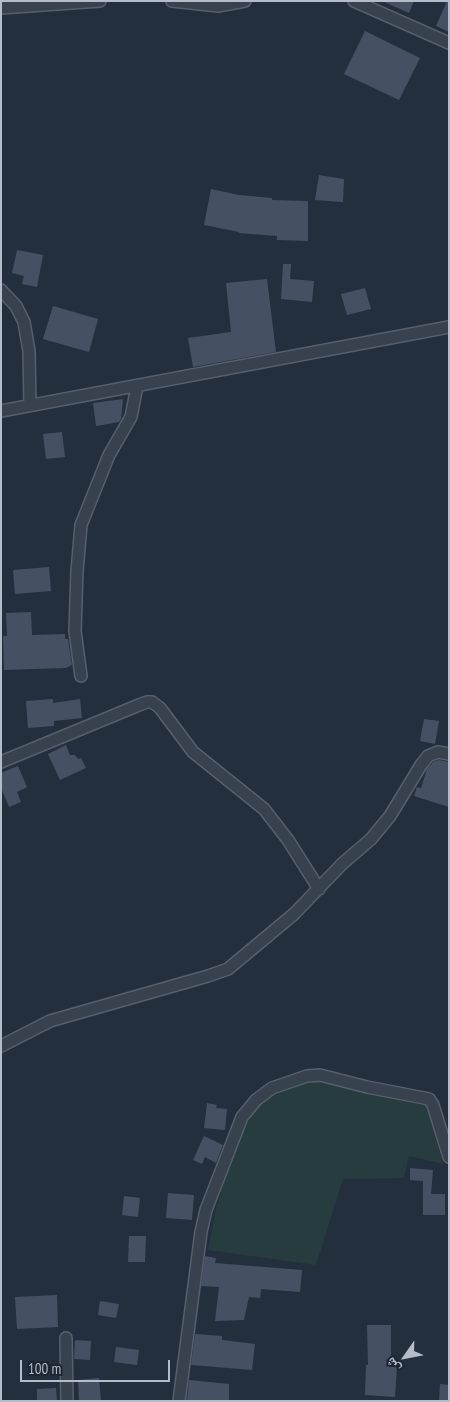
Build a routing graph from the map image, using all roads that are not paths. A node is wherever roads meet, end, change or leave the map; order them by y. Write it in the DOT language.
graph roads {
  1 [pos="100,1"];
  2 [pos="172,1"];
  3 [pos="245,1"];
  4 [pos="354,1"];
  5 [pos="1,8"];
  6 [pos="449,43"];
  7 [pos="1,290"];
  8 [pos="449,327"];
  9 [pos="137,386"];
  10 [pos="30,405"];
  11 [pos="1,411"];
  12 [pos="81,676"];
  13 [pos="449,754"];
  14 [pos="1,762"];
  15 [pos="319,889"];
  16 [pos="1,1046"];
  17 [pos="449,1157"];
  18 [pos="66,1338"];
  19 [pos="67,1401"];
  20 [pos="179,1401"];
  1 -- 5 [label="street"];
  2 -- 3 [label="street"];
  4 -- 6 [label="street"];
  7 -- 10 [label="street"];
  8 -- 9 [label="street"];
  9 -- 10 [label="street"];
  9 -- 12 [label="street"];
  10 -- 11 [label="street"];
  13 -- 15 [label="street"];
  14 -- 15 [label="street"];
  15 -- 16 [label="street"];
  17 -- 20 [label="street"];
  18 -- 19 [label="street"];
}
